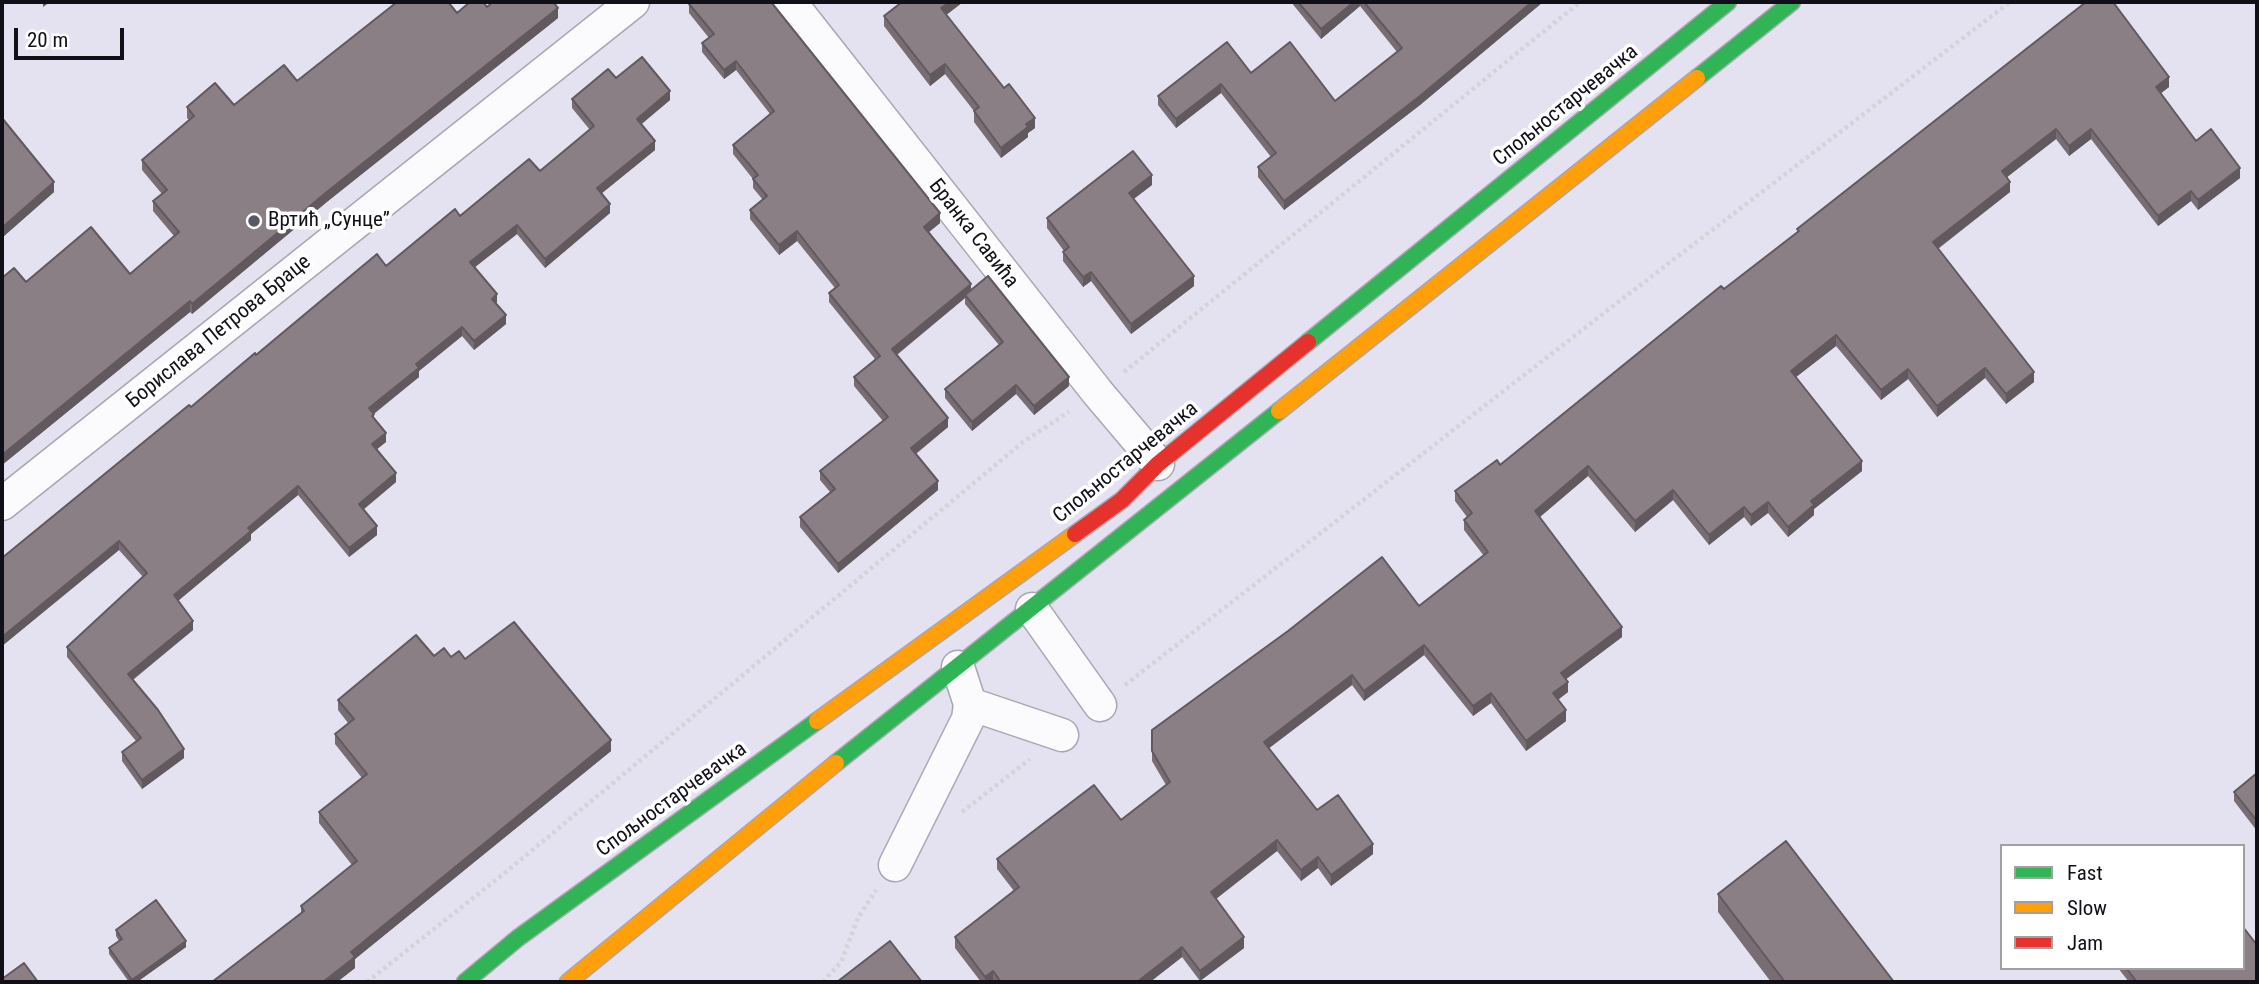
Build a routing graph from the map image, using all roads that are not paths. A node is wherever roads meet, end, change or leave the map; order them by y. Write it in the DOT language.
graph roads {
  1 [pos="633,2"];
  2 [pos="790,2"];
  3 [pos="1728,2"];
  4 [pos="1792,2"];
  5 [pos="1158,464"];
  6 [pos="2,504"];
  7 [pos="1032,609"];
  8 [pos="958,667"];
  9 [pos="970,704"];
  10 [pos="1100,705"];
  11 [pos="1062,735"];
  12 [pos="895,864"];
  13 [pos="465,982"];
  14 [pos="568,982"];
  1 -- 6 [label="street, Борислава Петрова Браце"];
  2 -- 5 [label="street, Бранка Савића"];
  3 -- 5 [label="street, Спољностарчевачка"];
  4 -- 7 [label="street"];
  5 -- 13 [label="street, Спољностарчевачка"];
  7 -- 8 [label="street"];
  7 -- 10 [label="street"];
  8 -- 9 [label="street"];
  8 -- 14 [label="street"];
  9 -- 11 [label="street"];
  9 -- 12 [label="street"];
}
